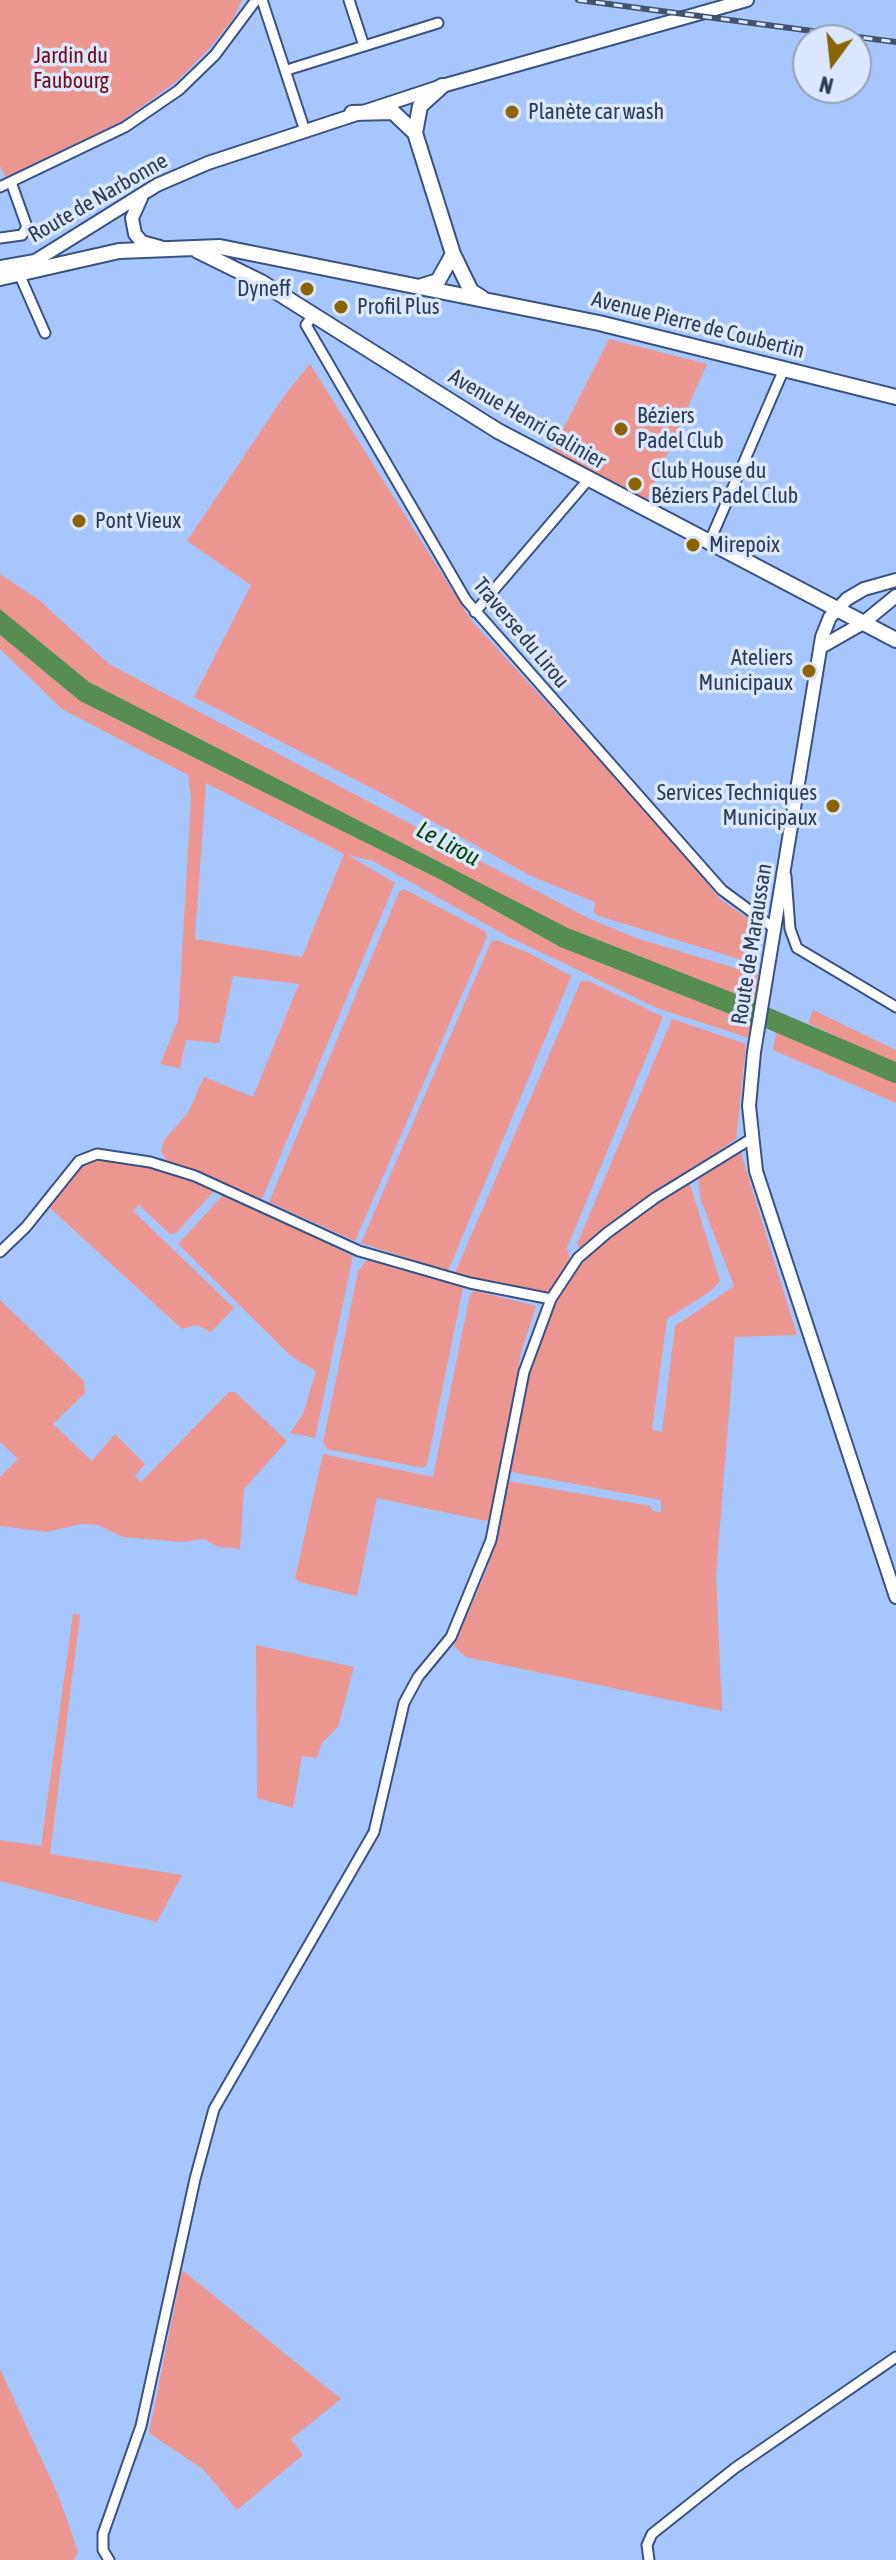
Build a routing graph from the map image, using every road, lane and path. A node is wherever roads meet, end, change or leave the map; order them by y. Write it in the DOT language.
graph roads {
  1 [pos="259,0"];
  2 [pos="349,0"];
  3 [pos="747,0"];
  4 [pos="438,23"];
  5 [pos="364,46"];
  6 [pos="287,70"];
  7 [pos="442,86"];
  8 [pos="352,113"];
  9 [pos="305,131"];
  10 [pos="415,133"];
  11 [pos="11,182"];
  12 [pos="0,187"];
  13 [pos="142,195"];
  14 [pos="0,238"];
  15 [pos="160,247"];
  16 [pos="186,247"];
  17 [pos="453,254"];
  18 [pos="0,267"];
  19 [pos="20,276"];
  20 [pos="0,278"];
  21 [pos="419,286"];
  22 [pos="489,301"];
  23 [pos="310,320"];
  24 [pos="45,333"];
  25 [pos="784,369"];
  26 [pos="896,397"];
  27 [pos="588,480"];
  28 [pos="709,543"];
  29 [pos="896,580"];
  30 [pos="896,596"];
  31 [pos="836,609"];
  32 [pos="475,612"];
  33 [pos="863,623"];
  34 [pos="896,640"];
  35 [pos="821,647"];
  36 [pos="785,864"];
  37 [pos="775,929"];
  38 [pos="896,1007"];
  39 [pos="751,1139"];
  40 [pos="0,1252"];
  41 [pos="551,1299"];
  42 [pos="830,1388"];
  43 [pos="896,1577"];
  44 [pos="896,1597"];
  45 [pos="896,2357"];
  46 [pos="109,2560"];
  47 [pos="649,2560"];
  1 -- 6 [label="street"];
  1 -- 11 [label="street"];
  2 -- 5 [label="street"];
  3 -- 7 [label="main road, Route de Narbonne"];
  4 -- 5 [label="street"];
  5 -- 6 [label="street"];
  6 -- 9 [label="street"];
  7 -- 8 [label="main road, Route de Narbonne"];
  7 -- 10 [label="main road, Route de Narbonne"];
  8 -- 9 [label="main road, Route de Narbonne"];
  8 -- 10 [label="main road, Route de Narbonne"];
  9 -- 13 [label="main road, Route de Narbonne"];
  10 -- 17 [label="main road"];
  11 -- 12 [label="street"];
  11 -- 14 [label="street"];
  13 -- 15 [label="main road"];
  13 -- 18 [label="main road, Route de Narbonne"];
  15 -- 16 [label="main road, Avenue Pierre de Coubertin"];
  15 -- 19 [label="main road, Avenue Pierre de Coubertin"];
  16 -- 21 [label="main road, Avenue Pierre de Coubertin"];
  16 -- 23 [label="main road, Avenue Henri Galinier"];
  17 -- 21 [label="main road"];
  17 -- 22 [label="main road"];
  19 -- 20 [label="main road, Avenue Pierre de Coubertin"];
  19 -- 24 [label="street"];
  21 -- 22 [label="main road, Avenue Pierre de Coubertin"];
  22 -- 25 [label="main road, Avenue Pierre de Coubertin"];
  23 -- 27 [label="main road, Avenue Henri Galinier"];
  23 -- 32 [label="street, Traverse du Lirou"];
  25 -- 26 [label="main road, Avenue Pierre de Coubertin"];
  25 -- 28 [label="street"];
  27 -- 28 [label="main road, Avenue Henri Galinier"];
  27 -- 32 [label="street"];
  28 -- 31 [label="main road, Avenue Henri Galinier"];
  29 -- 31 [label="main road"];
  30 -- 33 [label="main road"];
  31 -- 33 [label="main road, Avenue Henri Galinier"];
  31 -- 35 [label="main road, Route de Maraussan"];
  32 -- 37 [label="street, Traverse du Lirou"];
  33 -- 34 [label="main road, Avenue Henri Galinier"];
  33 -- 35 [label="main road"];
  35 -- 36 [label="main road, Route de Maraussan"];
  36 -- 37 [label="main road, Route de Maraussan"];
  36 -- 38 [label="street"];
  37 -- 39 [label="main road, Route de Maraussan"];
  39 -- 41 [label="street"];
  39 -- 42 [label="main road, Route de Maraussan"];
  40 -- 41 [label="street"];
  41 -- 46 [label="street"];
  42 -- 43 [label="main road, Route de Maraussan"];
  42 -- 44 [label="main road, Route de Maraussan"];
  45 -- 47 [label="street"];
}
